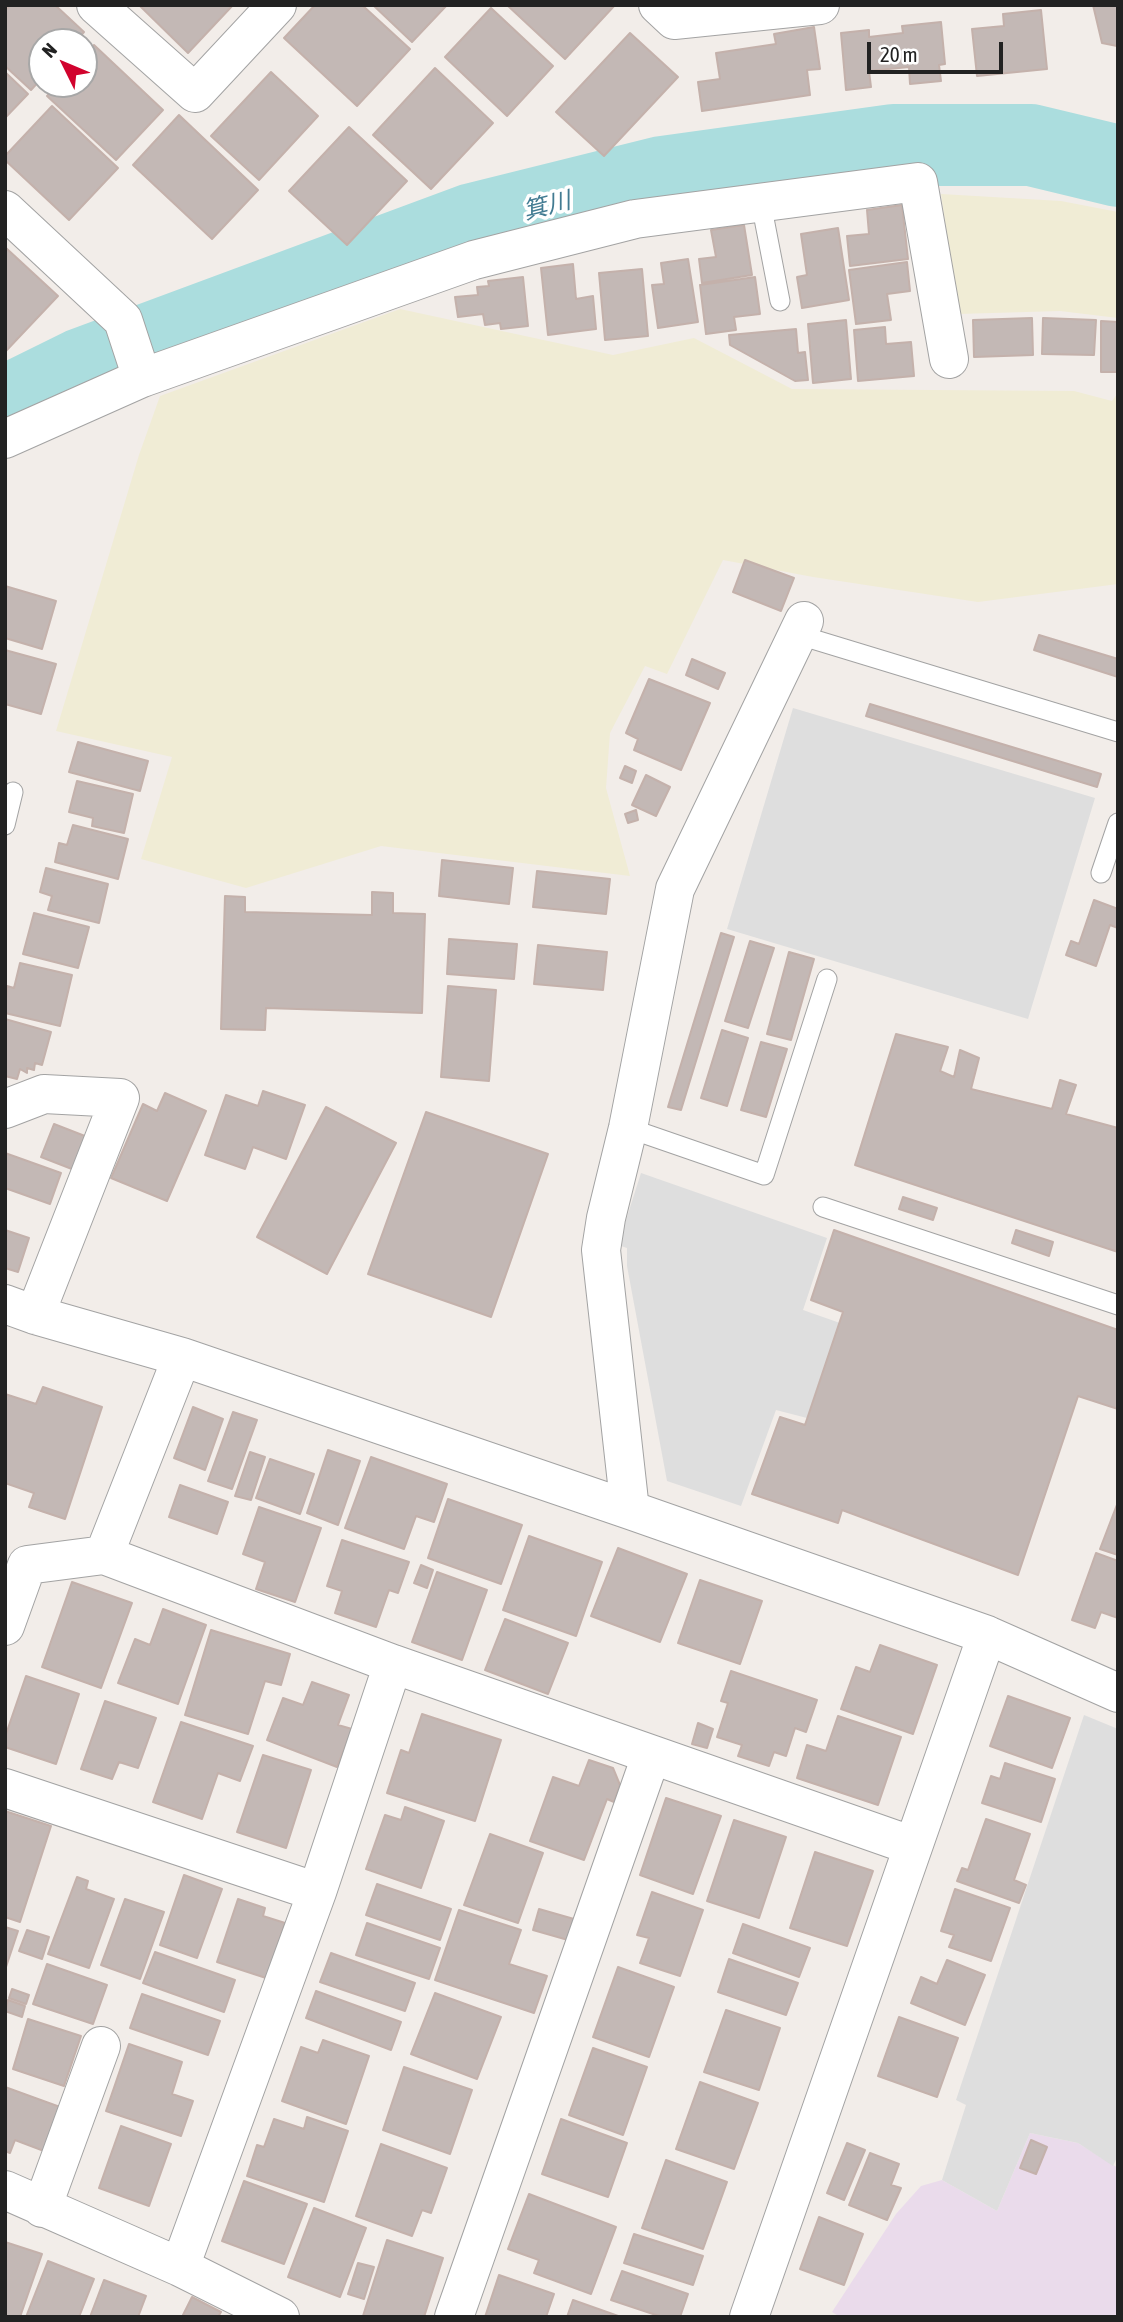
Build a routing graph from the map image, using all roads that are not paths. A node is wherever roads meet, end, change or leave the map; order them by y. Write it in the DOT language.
graph roads {
  1 [pos="96,5"];
  2 [pos="277,5"];
  3 [pos="658,5"];
  4 [pos="820,5"];
  5 [pos="761,203"];
  6 [pos="5,210"];
  7 [pos="780,301"];
  8 [pos="949,359"];
  9 [pos="142,378"];
  10 [pos="5,439"];
  11 [pos="802,628"];
  12 [pos="1118,732"];
  13 [pos="13,792"];
  14 [pos="1118,823"];
  15 [pos="5,825"];
  16 [pos="1101,873"];
  17 [pos="827,979"];
  18 [pos="5,1109"];
  19 [pos="628,1128"];
  20 [pos="823,1207"];
  21 [pos="1118,1305"];
  22 [pos="20,1310"];
  23 [pos="182,1357"];
  24 [pos="630,1510"];
  25 [pos="104,1555"];
  26 [pos="5,1626"];
  27 [pos="987,1635"];
  28 [pos="393,1664"];
  29 [pos="1118,1693"];
  30 [pos="651,1756"];
  31 [pos="5,1788"];
  32 [pos="913,1846"];
  33 [pos="317,1892"];
  34 [pos="101,2046"];
  35 [pos="5,2190"];
  36 [pos="42,2208"];
  37 [pos="180,2267"];
  38 [pos="280,2317"];
  39 [pos="454,2317"];
  40 [pos="750,2317"];
  1 -- 2 [label="street"];
  3 -- 4 [label="street"];
  5 -- 7 [label="lane"];
  5 -- 8 [label="street"];
  5 -- 9 [label="street"];
  6 -- 9 [label="street"];
  9 -- 10 [label="street"];
  11 -- 12 [label="lane"];
  11 -- 19 [label="street"];
  13 -- 15 [label="lane"];
  14 -- 16 [label="lane"];
  17 -- 19 [label="lane"];
  18 -- 22 [label="street"];
  19 -- 24 [label="street"];
  20 -- 21 [label="lane"];
  22 -- 23 [label="street"];
  23 -- 24 [label="street"];
  23 -- 25 [label="street"];
  24 -- 27 [label="street"];
  25 -- 26 [label="street"];
  25 -- 28 [label="street"];
  27 -- 29 [label="street"];
  27 -- 32 [label="street"];
  28 -- 30 [label="street"];
  28 -- 33 [label="street"];
  30 -- 32 [label="street"];
  30 -- 39 [label="street"];
  31 -- 33 [label="street"];
  32 -- 40 [label="street"];
  33 -- 37 [label="street"];
  34 -- 36 [label="street"];
  35 -- 36 [label="street"];
  36 -- 37 [label="street"];
  37 -- 38 [label="street"];
}
